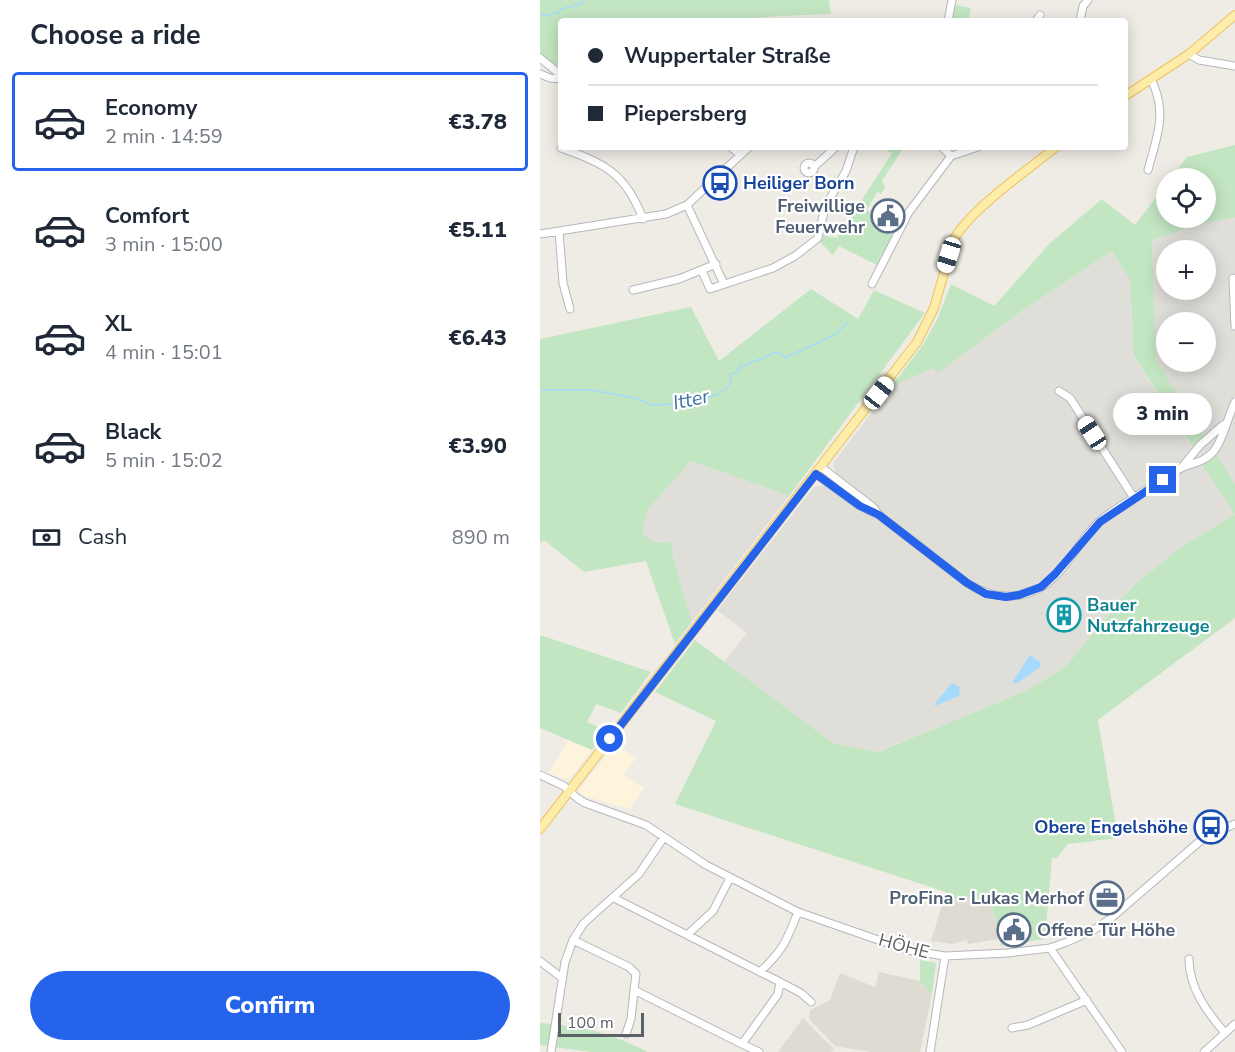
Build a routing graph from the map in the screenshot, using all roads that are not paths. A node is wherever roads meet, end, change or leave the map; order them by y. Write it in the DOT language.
graph roads {
  1 [pos="952,0"];
  2 [pos="1088,0"];
  3 [pos="1235,15"];
  4 [pos="949,18"];
  5 [pos="1081,18"];
  6 [pos="1190,54"];
  7 [pos="540,58"];
  8 [pos="1235,66"];
  9 [pos="540,74"];
  10 [pos="558,74"];
  11 [pos="558,77"];
  12 [pos="1151,80"];
  13 [pos="1128,94"];
  14 [pos="566,150"];
  15 [pos="734,150"];
  16 [pos="746,150"];
  17 [pos="833,150"];
  18 [pos="853,150"];
  19 [pos="945,150"];
  20 [pos="969,150"];
  21 [pos="1052,150"];
  22 [pos="740,155"];
  23 [pos="951,156"];
  24 [pos="814,167"];
  25 [pos="1148,170"];
  26 [pos="687,205"];
  27 [pos="644,219"];
  28 [pos="559,231"];
  29 [pos="540,234"];
  30 [pos="716,264"];
  31 [pos="702,271"];
  32 [pos="1233,278"];
  33 [pos="724,284"];
  34 [pos="872,284"];
  35 [pos="633,290"];
  36 [pos="570,309"];
  37 [pos="1235,326"];
  38 [pos="1059,391"];
  39 [pos="1235,402"];
  40 [pos="1226,422"];
  41 [pos="1181,468"];
  42 [pos="819,470"];
  43 [pos="1134,498"];
  44 [pos="540,775"];
  45 [pos="569,791"];
  46 [pos="1235,824"];
  47 [pos="540,829"];
  48 [pos="664,837"];
  49 [pos="730,878"];
  50 [pos="614,898"];
  51 [pos="798,912"];
  52 [pos="687,935"];
  53 [pos="573,940"];
  54 [pos="1050,948"];
  55 [pos="945,956"];
  56 [pos="1189,959"];
  57 [pos="540,961"];
  58 [pos="760,972"];
  59 [pos="562,978"];
  60 [pos="780,982"];
  61 [pos="634,990"];
  62 [pos="1087,1000"];
  63 [pos="811,1002"];
  64 [pos="1235,1024"];
  65 [pos="1012,1028"];
  66 [pos="1225,1033"];
  67 [pos="626,1034"];
  68 [pos="742,1044"];
  69 [pos="551,1052"];
  70 [pos="759,1052"];
  71 [pos="930,1052"];
  72 [pos="1122,1052"];
  73 [pos="1204,1052"];
  1 -- 4 [label="street"];
  2 -- 5 [label="street"];
  3 -- 6 [label="main road"];
  6 -- 8 [label="street"];
  6 -- 12 [label="main road"];
  7 -- 10 [label="street"];
  9 -- 11 [label="street"];
  12 -- 13 [label="main road"];
  12 -- 25 [label="street"];
  14 -- 27 [label="street"];
  15 -- 22 [label="street"];
  16 -- 22 [label="street"];
  17 -- 24 [label="street"];
  18 -- 33 [label="street"];
  19 -- 23 [label="street"];
  20 -- 23 [label="street"];
  21 -- 42 [label="main road"];
  22 -- 26 [label="street"];
  23 -- 34 [label="street"];
  26 -- 27 [label="street"];
  26 -- 30 [label="street"];
  27 -- 28 [label="street"];
  28 -- 29 [label="street"];
  28 -- 36 [label="street"];
  30 -- 31 [label="street"];
  30 -- 33 [label="street"];
  31 -- 33 [label="street"];
  31 -- 35 [label="street"];
  32 -- 37 [label="street"];
  38 -- 43 [label="street"];
  39 -- 40 [label="street"];
  40 -- 41 [label="street"];
  40 -- 41 [label="street"];
  41 -- 43 [label="street"];
  42 -- 43 [label="street"];
  42 -- 45 [label="main road"];
  44 -- 45 [label="street, HÖHE"];
  45 -- 47 [label="main road"];
  45 -- 48 [label="street, HÖHE"];
  46 -- 54 [label="street, HÖHE"];
  48 -- 49 [label="street, HÖHE"];
  48 -- 50 [label="street"];
  49 -- 51 [label="street, HÖHE"];
  49 -- 52 [label="street"];
  50 -- 52 [label="street"];
  50 -- 53 [label="street"];
  51 -- 55 [label="street, HÖHE"];
  51 -- 58 [label="street"];
  52 -- 58 [label="street"];
  53 -- 59 [label="street"];
  53 -- 61 [label="street"];
  54 -- 55 [label="street, HÖHE"];
  54 -- 62 [label="street"];
  55 -- 71 [label="street"];
  56 -- 66 [label="street"];
  57 -- 59 [label="street"];
  58 -- 60 [label="street"];
  59 -- 69 [label="street"];
  60 -- 63 [label="street"];
  60 -- 68 [label="street"];
  61 -- 67 [label="street"];
  61 -- 68 [label="street"];
  62 -- 65 [label="street"];
  62 -- 72 [label="street"];
  64 -- 66 [label="street"];
  66 -- 73 [label="street"];
  68 -- 70 [label="street"];
}
